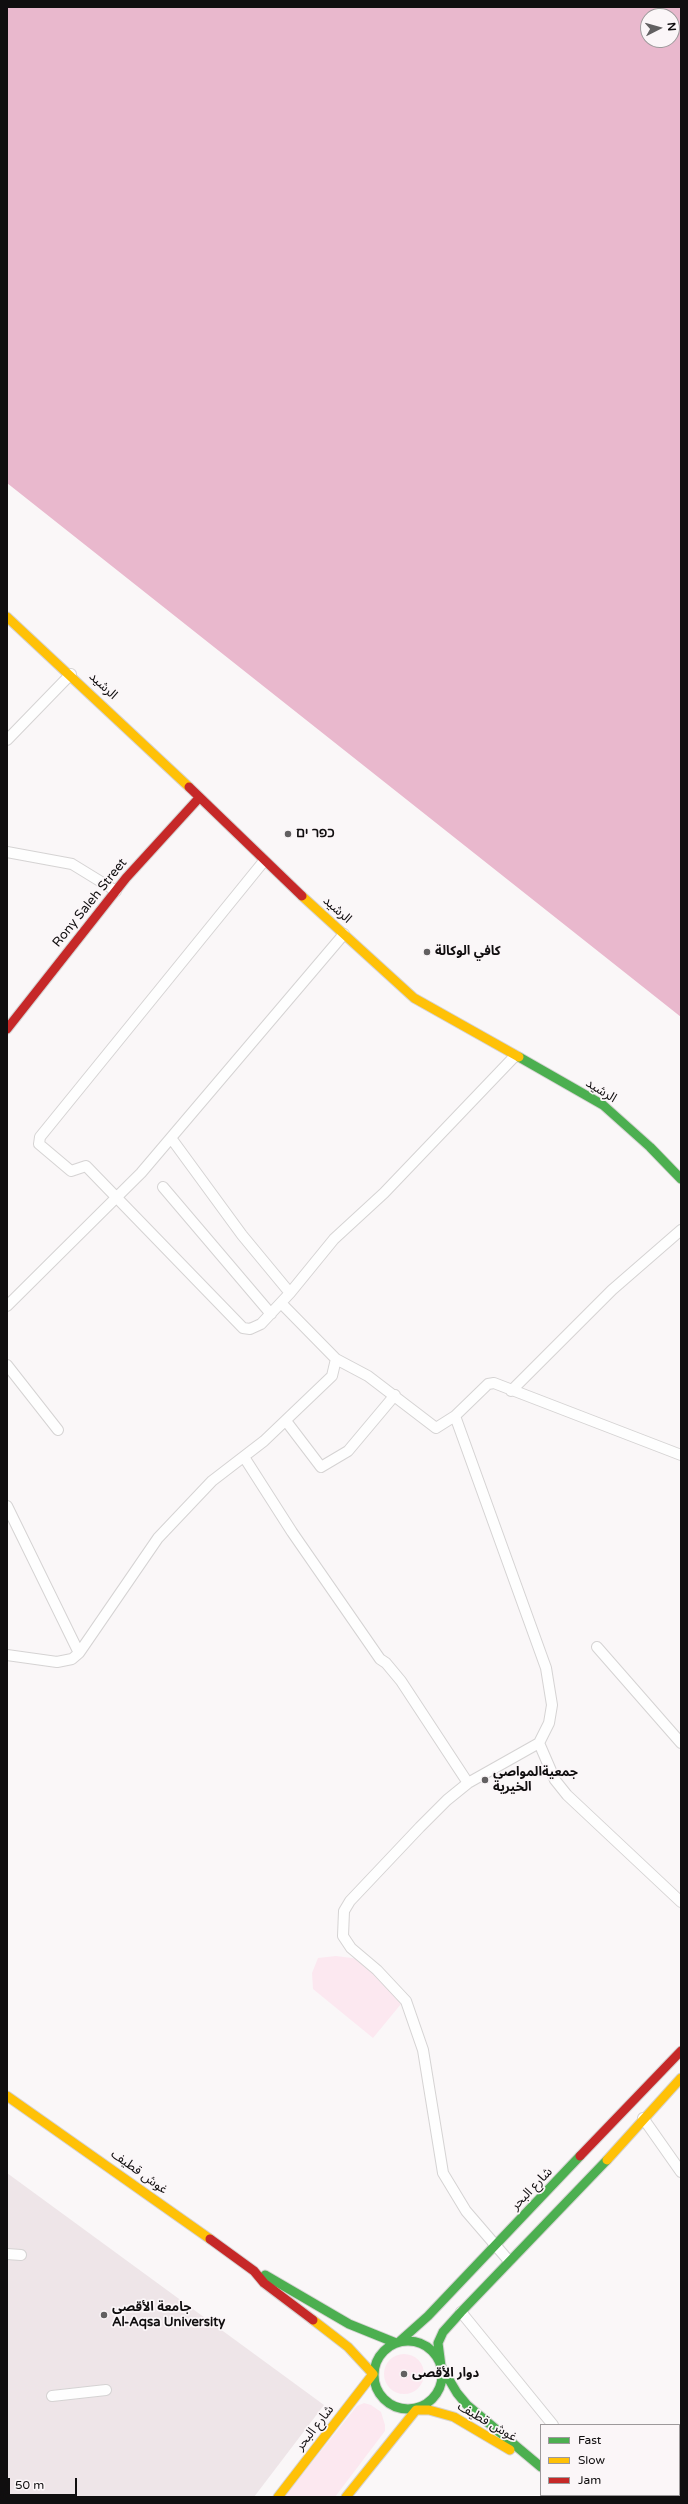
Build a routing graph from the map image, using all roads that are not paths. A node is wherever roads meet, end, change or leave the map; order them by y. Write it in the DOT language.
graph roads {
  1 [pos="8,618"];
  2 [pos="71,674"];
  3 [pos="7,740"];
  4 [pos="199,798"];
  5 [pos="7,852"];
  6 [pos="264,860"];
  7 [pos="116,891"];
  8 [pos="344,934"];
  9 [pos="7,1029"];
  10 [pos="514,1057"];
  11 [pos="171,1138"];
  12 [pos="681,1179"];
  13 [pos="163,1187"];
  14 [pos="115,1198"];
  15 [pos="681,1230"];
  16 [pos="290,1293"];
  17 [pos="281,1303"];
  18 [pos="7,1306"];
  19 [pos="271,1314"];
  20 [pos="336,1359"];
  21 [pos="7,1365"];
  22 [pos="511,1391"];
  23 [pos="395,1395"];
  24 [pos="455,1416"];
  25 [pos="286,1420"];
  26 [pos="58,1430"];
  27 [pos="681,1454"];
  28 [pos="244,1457"];
  29 [pos="7,1506"];
  30 [pos="596,1647"];
  31 [pos="79,1653"];
  32 [pos="7,1655"];
  33 [pos="539,1743"];
  34 [pos="681,1743"];
  35 [pos="468,1783"];
  36 [pos="681,1902"];
  37 [pos="681,2052"];
  38 [pos="681,2078"];
  39 [pos="7,2096"];
  40 [pos="643,2118"];
  41 [pos="681,2172"];
  42 [pos="496,2244"];
  43 [pos="7,2254"];
  44 [pos="21,2255"];
  45 [pos="509,2261"];
  46 [pos="254,2271"];
  47 [pos="461,2312"];
  48 [pos="398,2342"];
  49 [pos="441,2366"];
  50 [pos="373,2374"];
  51 [pos="106,2390"];
  52 [pos="52,2396"];
  53 [pos="416,2410"];
  54 [pos="552,2424"];
  55 [pos="540,2467"];
  56 [pos="540,2467"];
  57 [pos="278,2497"];
  58 [pos="346,2497"];
  1 -- 2 [label="main road, الرشيد"];
  2 -- 3 [label="street"];
  2 -- 4 [label="main road, الرشيد"];
  4 -- 6 [label="main road, الرشيد"];
  4 -- 7 [label="main road, Rony Saleh Street"];
  5 -- 7 [label="street"];
  6 -- 8 [label="main road, الرشيد"];
  6 -- 14 [label="street"];
  7 -- 9 [label="main road, Rony Saleh Street"];
  8 -- 10 [label="main road, الرشيد"];
  8 -- 11 [label="street"];
  10 -- 12 [label="main road, الرشيد"];
  10 -- 16 [label="street"];
  11 -- 14 [label="street"];
  11 -- 16 [label="street"];
  13 -- 19 [label="street"];
  14 -- 18 [label="street"];
  14 -- 19 [label="street"];
  15 -- 22 [label="street"];
  16 -- 17 [label="street"];
  17 -- 19 [label="street"];
  17 -- 20 [label="street"];
  20 -- 23 [label="street"];
  20 -- 25 [label="street"];
  21 -- 26 [label="street"];
  22 -- 24 [label="street"];
  22 -- 27 [label="street"];
  23 -- 24 [label="street"];
  23 -- 25 [label="street"];
  24 -- 33 [label="street"];
  25 -- 28 [label="street"];
  28 -- 31 [label="street"];
  28 -- 35 [label="street"];
  29 -- 31 [label="street"];
  30 -- 34 [label="street"];
  31 -- 32 [label="street"];
  33 -- 35 [label="street"];
  33 -- 36 [label="street"];
  35 -- 42 [label="street"];
  37 -- 42 [label="main road, شارع البحر"];
  38 -- 40 [label="main road"];
  39 -- 46 [label="main road, غوش قطيف"];
  40 -- 41 [label="street"];
  40 -- 45 [label="main road"];
  42 -- 45 [label="street"];
  42 -- 48 [label="main road, شارع البحر"];
  43 -- 44 [label="street"];
  45 -- 47 [label="main road"];
  46 -- 48 [label="main road, غوش قطيف"];
  46 -- 50 [label="main road, غوش قطيف"];
  47 -- 49 [label="main road"];
  47 -- 54 [label="street"];
  48 -- 49 [label="main road"];
  48 -- 50 [label="main road"];
  49 -- 53 [label="main road"];
  49 -- 55 [label="main road, غوش قطيف"];
  50 -- 53 [label="main road"];
  50 -- 57 [label="main road, شارع البحر"];
  51 -- 52 [label="street"];
  53 -- 56 [label="main road, غوش قطيف"];
  53 -- 58 [label="main road"];
}
